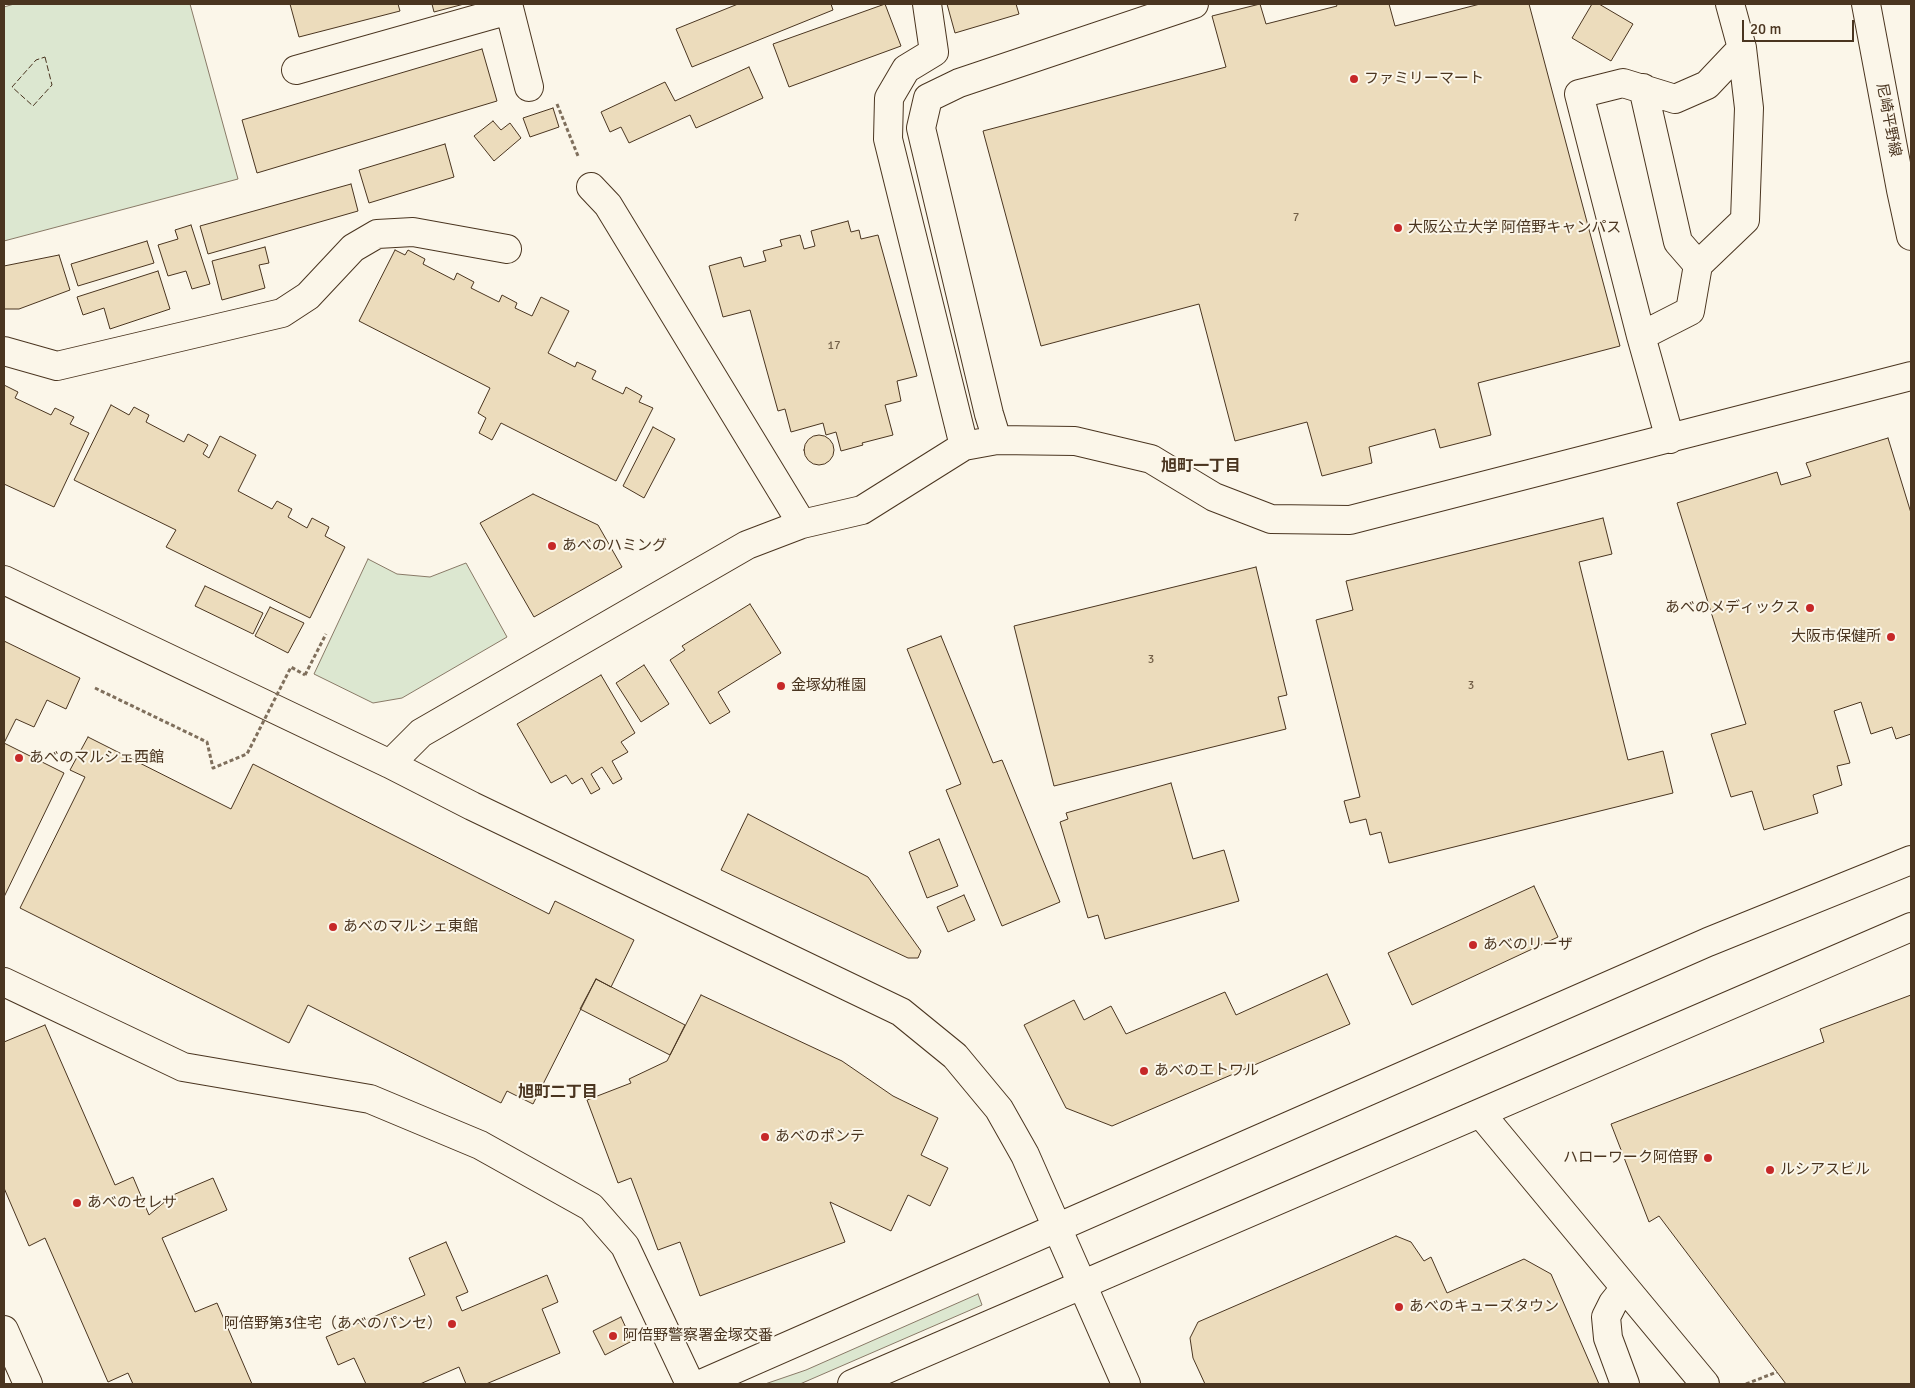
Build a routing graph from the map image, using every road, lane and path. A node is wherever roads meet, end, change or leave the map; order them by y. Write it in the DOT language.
graph roads {
  1 [pos="928,4"];
  2 [pos="1194,4"];
  3 [pos="1730,4"];
  4 [pos="1866,4"];
  5 [pos="509,7"];
  6 [pos="1742,48"];
  7 [pos="296,70"];
  8 [pos="529,88"];
  9 [pos="1644,88"];
  10 [pos="591,187"];
  11 [pos="1911,236"];
  12 [pos="507,249"];
  13 [pos="1698,265"];
  14 [pos="1641,336"];
  15 [pos="4,351"];
  16 [pos="1911,376"];
  17 [pos="1670,439"];
  18 [pos="997,440"];
  19 [pos="964,446"];
  20 [pos="802,524"];
  21 [pos="4,580"];
  22 [pos="326,634"];
  23 [pos="95,688"];
  24 [pos="390,764"];
  25 [pos="1911,860"];
  26 [pos="1911,927"];
  27 [pos="4,982"];
  28 [pos="1481,1114"];
  29 [pos="1058,1227"];
  30 [pos="1082,1286"];
  31 [pos="1624,1288"];
  32 [pos="4,1330"];
  33 [pos="1777,1372"];
  34 [pos="28,1384"];
  35 [pos="690,1384"];
  36 [pos="701,1384"];
  37 [pos="852,1384"];
  38 [pos="1126,1384"];
  39 [pos="1625,1384"];
  40 [pos="1705,1384"];
  41 [pos="1746,1384"];
  1 -- 19 [label="street"];
  2 -- 18 [label="street"];
  3 -- 6 [label="street"];
  4 -- 11 [label="street, 尼崎平野線"];
  5 -- 7 [label="street"];
  5 -- 8 [label="street"];
  6 -- 9 [label="street"];
  6 -- 13 [label="street"];
  8 -- 10 [label="path"];
  9 -- 13 [label="street"];
  9 -- 14 [label="street"];
  10 -- 20 [label="street"];
  12 -- 15 [label="street"];
  13 -- 14 [label="street"];
  14 -- 17 [label="street"];
  16 -- 17 [label="street"];
  17 -- 18 [label="street"];
  18 -- 19 [label="street"];
  19 -- 20 [label="street"];
  20 -- 24 [label="street"];
  21 -- 24 [label="street"];
  22 -- 23 [label="path, bridge"];
  24 -- 29 [label="street"];
  25 -- 29 [label="street"];
  26 -- 28 [label="street"];
  27 -- 35 [label="street"];
  28 -- 30 [label="street"];
  28 -- 31 [label="street"];
  29 -- 30 [label="street"];
  29 -- 36 [label="street"];
  30 -- 37 [label="street"];
  30 -- 38 [label="street"];
  31 -- 39 [label="street"];
  31 -- 40 [label="street"];
  32 -- 34 [label="street"];
  33 -- 41 [label="path"];
}
